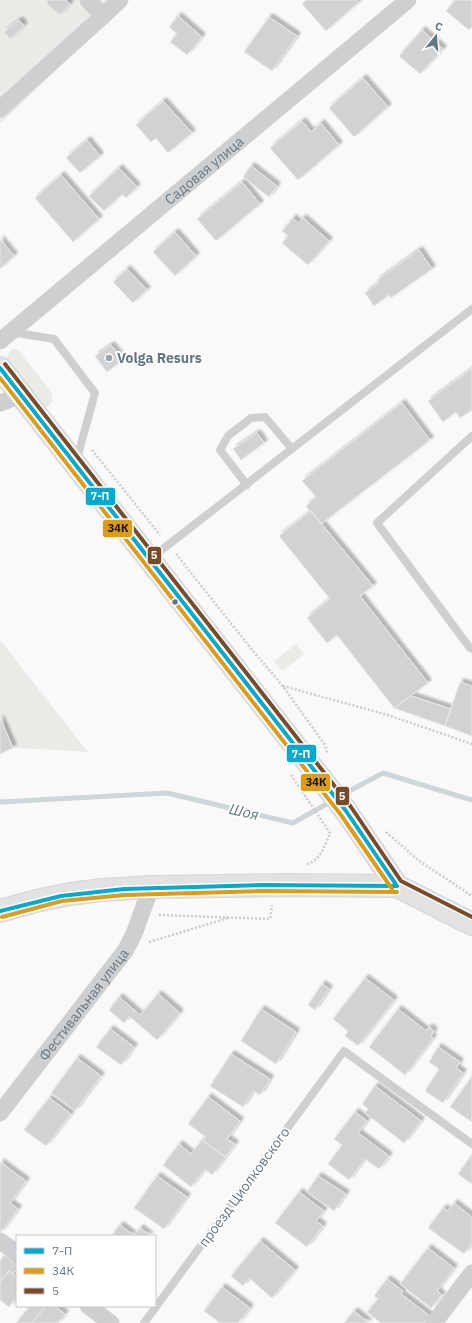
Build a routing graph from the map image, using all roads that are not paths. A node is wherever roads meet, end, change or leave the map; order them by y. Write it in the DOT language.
graph roads {
  1 [pos="88,0"];
  2 [pos="120,0"];
  3 [pos="408,0"];
  4 [pos="103,16"];
  5 [pos="0,109"];
  6 [pos="472,309"];
  7 [pos="5,336"];
  8 [pos="0,368"];
  9 [pos="21,396"];
  10 [pos="0,403"];
  11 [pos="472,436"];
  12 [pos="292,449"];
  13 [pos="76,464"];
  14 [pos="247,485"];
  15 [pos="149,560"];
  16 [pos="472,649"];
  17 [pos="397,886"];
  18 [pos="151,887"];
  19 [pos="0,911"];
  20 [pos="472,924"];
  21 [pos="0,1113"];
  22 [pos="472,1144"];
  23 [pos="0,1241"];
  24 [pos="16,1252"];
  25 [pos="472,1273"];
  26 [pos="89,1307"];
  27 [pos="156,1307"];
  28 [pos="156,1307"];
  29 [pos="111,1323"];
  30 [pos="144,1323"];
  31 [pos="434,1323"];
  1 -- 4 [label="street"];
  2 -- 4 [label="street"];
  3 -- 7 [label="street, Садовая улица"];
  4 -- 5 [label="street"];
  6 -- 12 [label="lane"];
  7 -- 13 [label="lane"];
  8 -- 9 [label="main road"];
  9 -- 10 [label="street"];
  9 -- 13 [label="main road"];
  11 -- 16 [label="lane"];
  12 -- 14 [label="lane"];
  12 -- 14 [label="lane"];
  13 -- 15 [label="main road"];
  14 -- 15 [label="lane"];
  15 -- 17 [label="main road"];
  17 -- 18 [label="main road"];
  17 -- 20 [label="main road"];
  18 -- 19 [label="main road"];
  18 -- 21 [label="street, Фестивальная улица"];
  22 -- 27 [label="lane, проезд Циолковского"];
  23 -- 24 [label="street"];
  25 -- 31 [label="street"];
  26 -- 29 [label="street"];
  28 -- 30 [label="lane, проезд Циолковского"];
}
